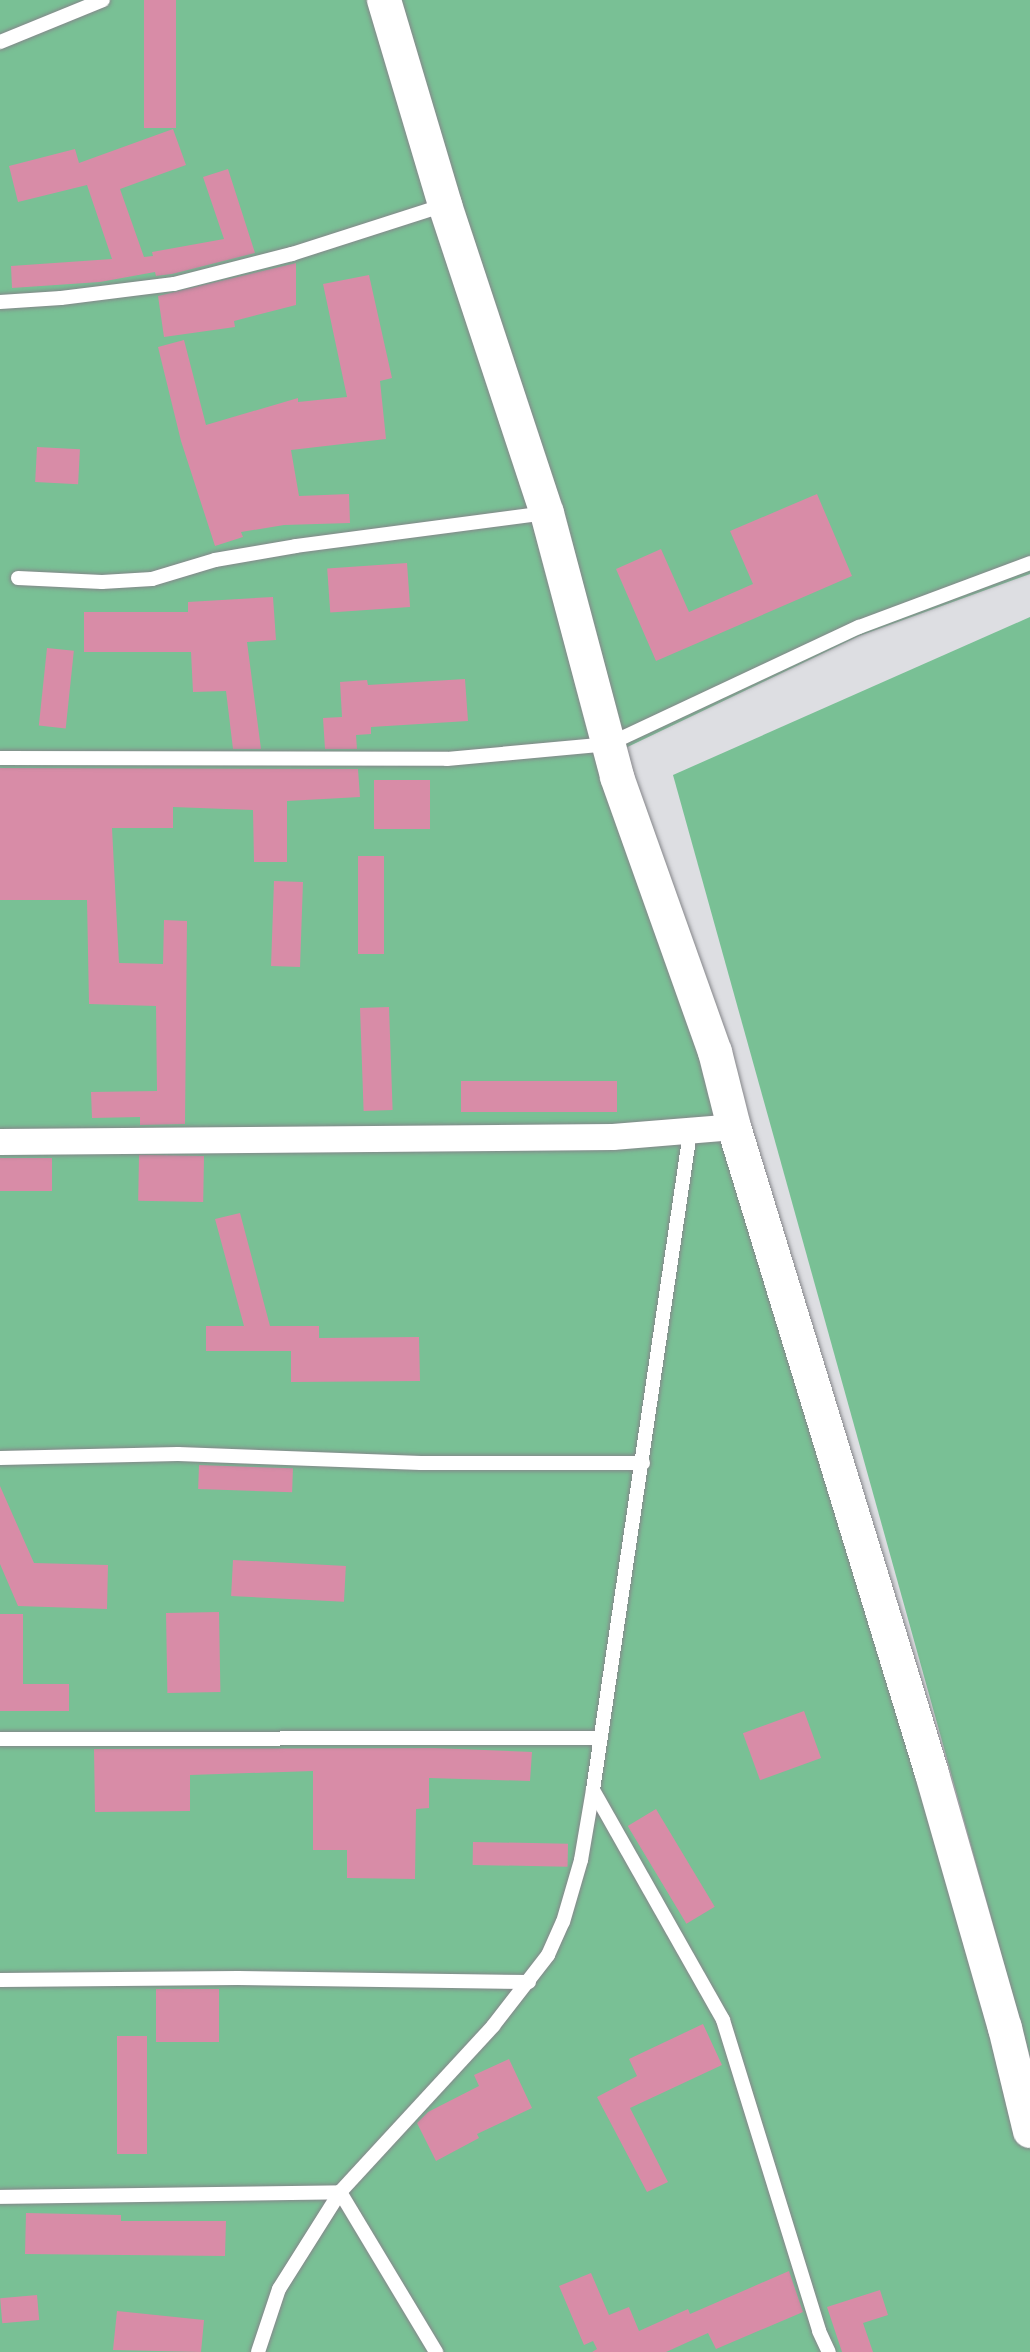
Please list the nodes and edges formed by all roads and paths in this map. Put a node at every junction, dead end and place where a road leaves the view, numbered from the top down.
1 (103, 0) edge
2 (384, 0) edge
3 (0, 42) edge
4 (445, 205) junction
5 (0, 302) edge
6 (547, 513) junction
7 (1030, 563) edge
8 (18, 578) dead end
9 (609, 744) junction
10 (0, 758) edge
11 (734, 1127) junction
12 (690, 1132) junction
13 (0, 1142) edge
14 (0, 1458) edge
15 (643, 1463) junction
16 (598, 1738) junction
17 (0, 1739) edge
18 (593, 1790) junction
19 (0, 1980) edge
20 (529, 1982) junction
21 (1030, 2131) edge
22 (340, 2192) junction
23 (0, 2197) edge
24 (258, 2352) edge
25 (436, 2352) edge
26 (829, 2352) edge

1 - 3 lane
2 - 4 street
4 - 5 lane
4 - 6 street
6 - 8 lane
6 - 9 street
7 - 9 lane
9 - 10 lane
9 - 11 street
11 - 12 street
11 - 21 street
12 - 13 street
12 - 15 lane
14 - 15 lane
15 - 16 lane
16 - 17 lane
16 - 18 lane
18 - 20 lane
18 - 26 lane
19 - 20 lane
20 - 22 lane
22 - 23 lane
22 - 24 lane
22 - 25 lane

